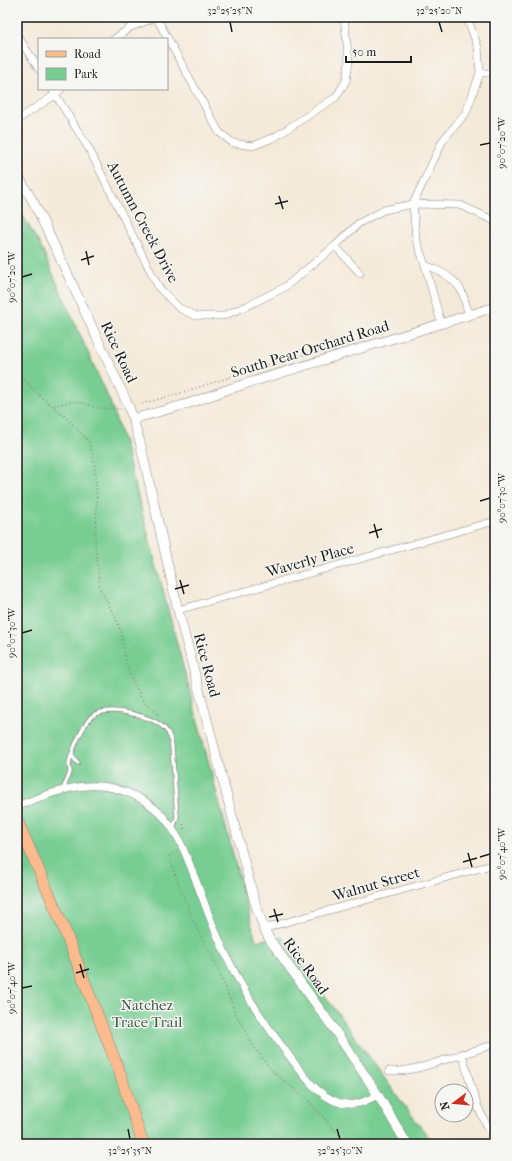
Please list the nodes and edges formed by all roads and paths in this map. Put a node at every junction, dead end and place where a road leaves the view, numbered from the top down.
1 (156, 17) edge
2 (344, 17) edge
3 (466, 17) edge
4 (17, 35) edge
5 (115, 38) edge
6 (168, 38) edge
7 (168, 39) edge
8 (38, 67) edge
9 (480, 73) junction
10 (495, 73) edge
11 (54, 92) edge
12 (17, 120) edge
13 (17, 174) edge
14 (414, 204) junction
15 (495, 221) edge
16 (335, 246) junction
17 (425, 265) junction
18 (360, 273) dead end
19 (495, 307) edge
20 (469, 315) junction
21 (441, 323) junction
22 (358, 339) dead end
23 (17, 372) edge
24 (142, 404) dead end
25 (53, 406) junction
26 (120, 409) dead end
27 (133, 419) junction
28 (495, 521) edge
29 (178, 610) junction
30 (163, 720) dead end
31 (72, 756) junction
32 (78, 763) dead end
33 (63, 789) junction
34 (17, 806) edge
35 (17, 820) edge
36 (183, 820) dead end
37 (173, 829) junction
38 (184, 834) dead end
39 (495, 864) edge
40 (264, 930) junction
41 (495, 1044) edge
42 (462, 1053) junction
43 (389, 1071) dead end
44 (378, 1095) junction
45 (495, 1137) edge
46 (143, 1144) edge
47 (407, 1144) edge

1 - 5 street
1 - 6 street
2 - 7 street
3 - 9 street
4 - 8 street
9 - 10 street
9 - 14 street
11 - 12 street
11 - 16 street, Autumn Creek Drive
13 - 27 street, Rice Road
14 - 15 street, Autumn Creek Drive
14 - 16 street, Autumn Creek Drive
14 - 17 street
16 - 18 street
17 - 20 street
17 - 21 street
19 - 20 street, South Pear Orchard Road
20 - 21 street, South Pear Orchard Road
21 - 27 street, South Pear Orchard Road
22 - 24 path
23 - 25 path
25 - 26 path
25 - 30 path
27 - 29 street, Rice Road
28 - 29 street, Waverly Place
29 - 40 street, Rice Road
31 - 32 lane
31 - 33 lane
31 - 37 lane
33 - 34 street
33 - 37 street
35 - 46 main road
36 - 38 path
37 - 44 street
39 - 40 street, Walnut Street
40 - 44 street, Rice Road
41 - 42 street
42 - 43 street
42 - 45 street
44 - 47 street, Rice Road

